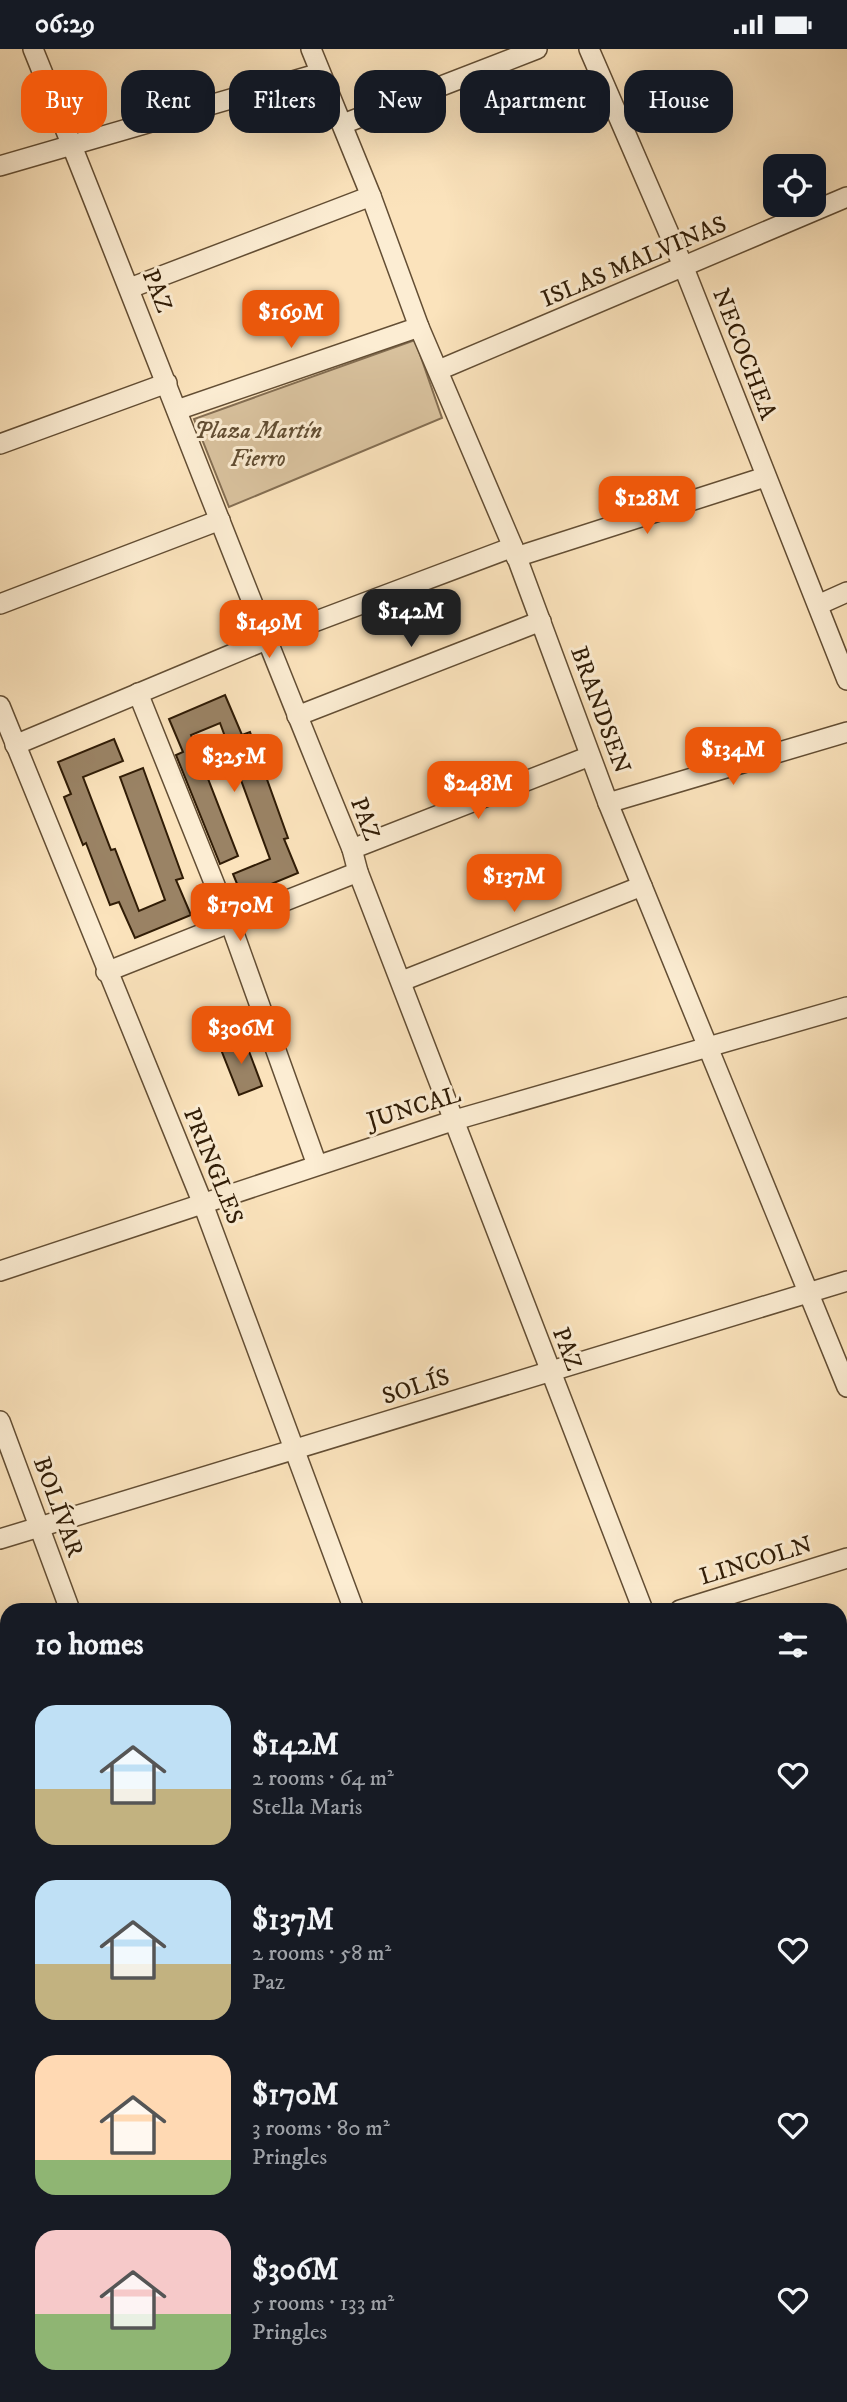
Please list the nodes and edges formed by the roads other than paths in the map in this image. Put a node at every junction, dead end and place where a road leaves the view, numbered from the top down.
1 (33, 49) edge
2 (311, 49) edge
3 (537, 49) edge
4 (589, 49) edge
5 (319, 70) edge
6 (229, 99) edge
7 (340, 117) edge
8 (343, 124) junction
9 (72, 144) junction
10 (0, 166) edge
11 (371, 196) junction
12 (847, 197) edge
13 (684, 268) junction
14 (130, 288) junction
15 (419, 327) junction
16 (439, 370) junction
17 (167, 383) junction
18 (177, 411) junction
19 (0, 444) edge
20 (765, 477) junction
21 (220, 520) junction
22 (514, 552) junction
23 (847, 592) edge
24 (0, 604) edge
25 (818, 605) junction
26 (541, 621) junction
27 (266, 640) junction
28 (847, 680) edge
29 (138, 693) junction
30 (0, 706) edge
31 (297, 716) junction
32 (847, 732) edge
33 (15, 745) junction
34 (590, 756) junction
35 (608, 803) junction
36 (352, 849) junction
37 (358, 873) junction
38 (642, 886) junction
39 (231, 925) junction
40 (106, 972) junction
41 (402, 981) junction
42 (847, 1007) edge
43 (705, 1046) junction
44 (455, 1120) junction
45 (317, 1164) junction
46 (203, 1205) junction
47 (0, 1271) edge
48 (847, 1282) edge
49 (809, 1292) junction
50 (549, 1371) junction
51 (847, 1387) edge
52 (0, 1421) edge
53 (296, 1451) junction
54 (40, 1525) junction
55 (0, 1539) edge
56 (847, 1558) edge
57 (68, 1603) edge
58 (352, 1603) edge
59 (640, 1603) edge
60 (702, 1603) edge

1 - 9 street, PAZ
2 - 5 street, BRANDSEN
3 - 8 street
4 - 13 street, NECOCHEA
6 - 9 street
7 - 8 street, BRANDSEN
8 - 11 street, BRANDSEN
9 - 10 street
9 - 14 street, PAZ
11 - 14 street
11 - 15 street, BRANDSEN
12 - 13 street, ISLAS MALVINAS
13 - 16 street, ISLAS MALVINAS
13 - 20 street, NECOCHEA
14 - 17 street, PAZ
15 - 16 street, BRANDSEN
15 - 18 street
16 - 22 street, BRANDSEN
17 - 18 street, PAZ
17 - 19 street
18 - 21 street, PAZ
20 - 22 street
20 - 25 street, NECOCHEA
21 - 24 street
21 - 27 street, PAZ
22 - 26 street, BRANDSEN
22 - 27 street
23 - 25 street
25 - 28 street, NECOCHEA
26 - 31 street
26 - 34 street, BRANDSEN
27 - 29 street
27 - 31 street, PAZ
29 - 33 street
29 - 39 street
30 - 33 street, PRINGLES
31 - 36 street, PAZ
32 - 35 street
33 - 40 street, PRINGLES
34 - 35 street, BRANDSEN
34 - 36 street
35 - 38 street, BRANDSEN
36 - 37 street, PAZ
37 - 39 street
37 - 41 street, PAZ
38 - 41 street
38 - 43 street, BRANDSEN
39 - 40 street
39 - 45 street
40 - 46 street, PRINGLES
41 - 44 street, PAZ
42 - 43 street, JUNCAL
43 - 44 street, JUNCAL
43 - 49 street, BRANDSEN
44 - 45 street, JUNCAL
44 - 50 street, PAZ
45 - 46 street, JUNCAL
46 - 47 street, JUNCAL
46 - 53 street, PRINGLES
48 - 49 street, SOLÍS
49 - 50 street, SOLÍS
49 - 51 street, BRANDSEN
50 - 53 street, SOLÍS
50 - 59 street, PAZ
52 - 54 street, BOLÍVAR
53 - 54 street, SOLÍS
53 - 58 street, PRINGLES
54 - 55 street, SOLÍS
54 - 57 street, BOLÍVAR
56 - 60 street, LINCOLN

